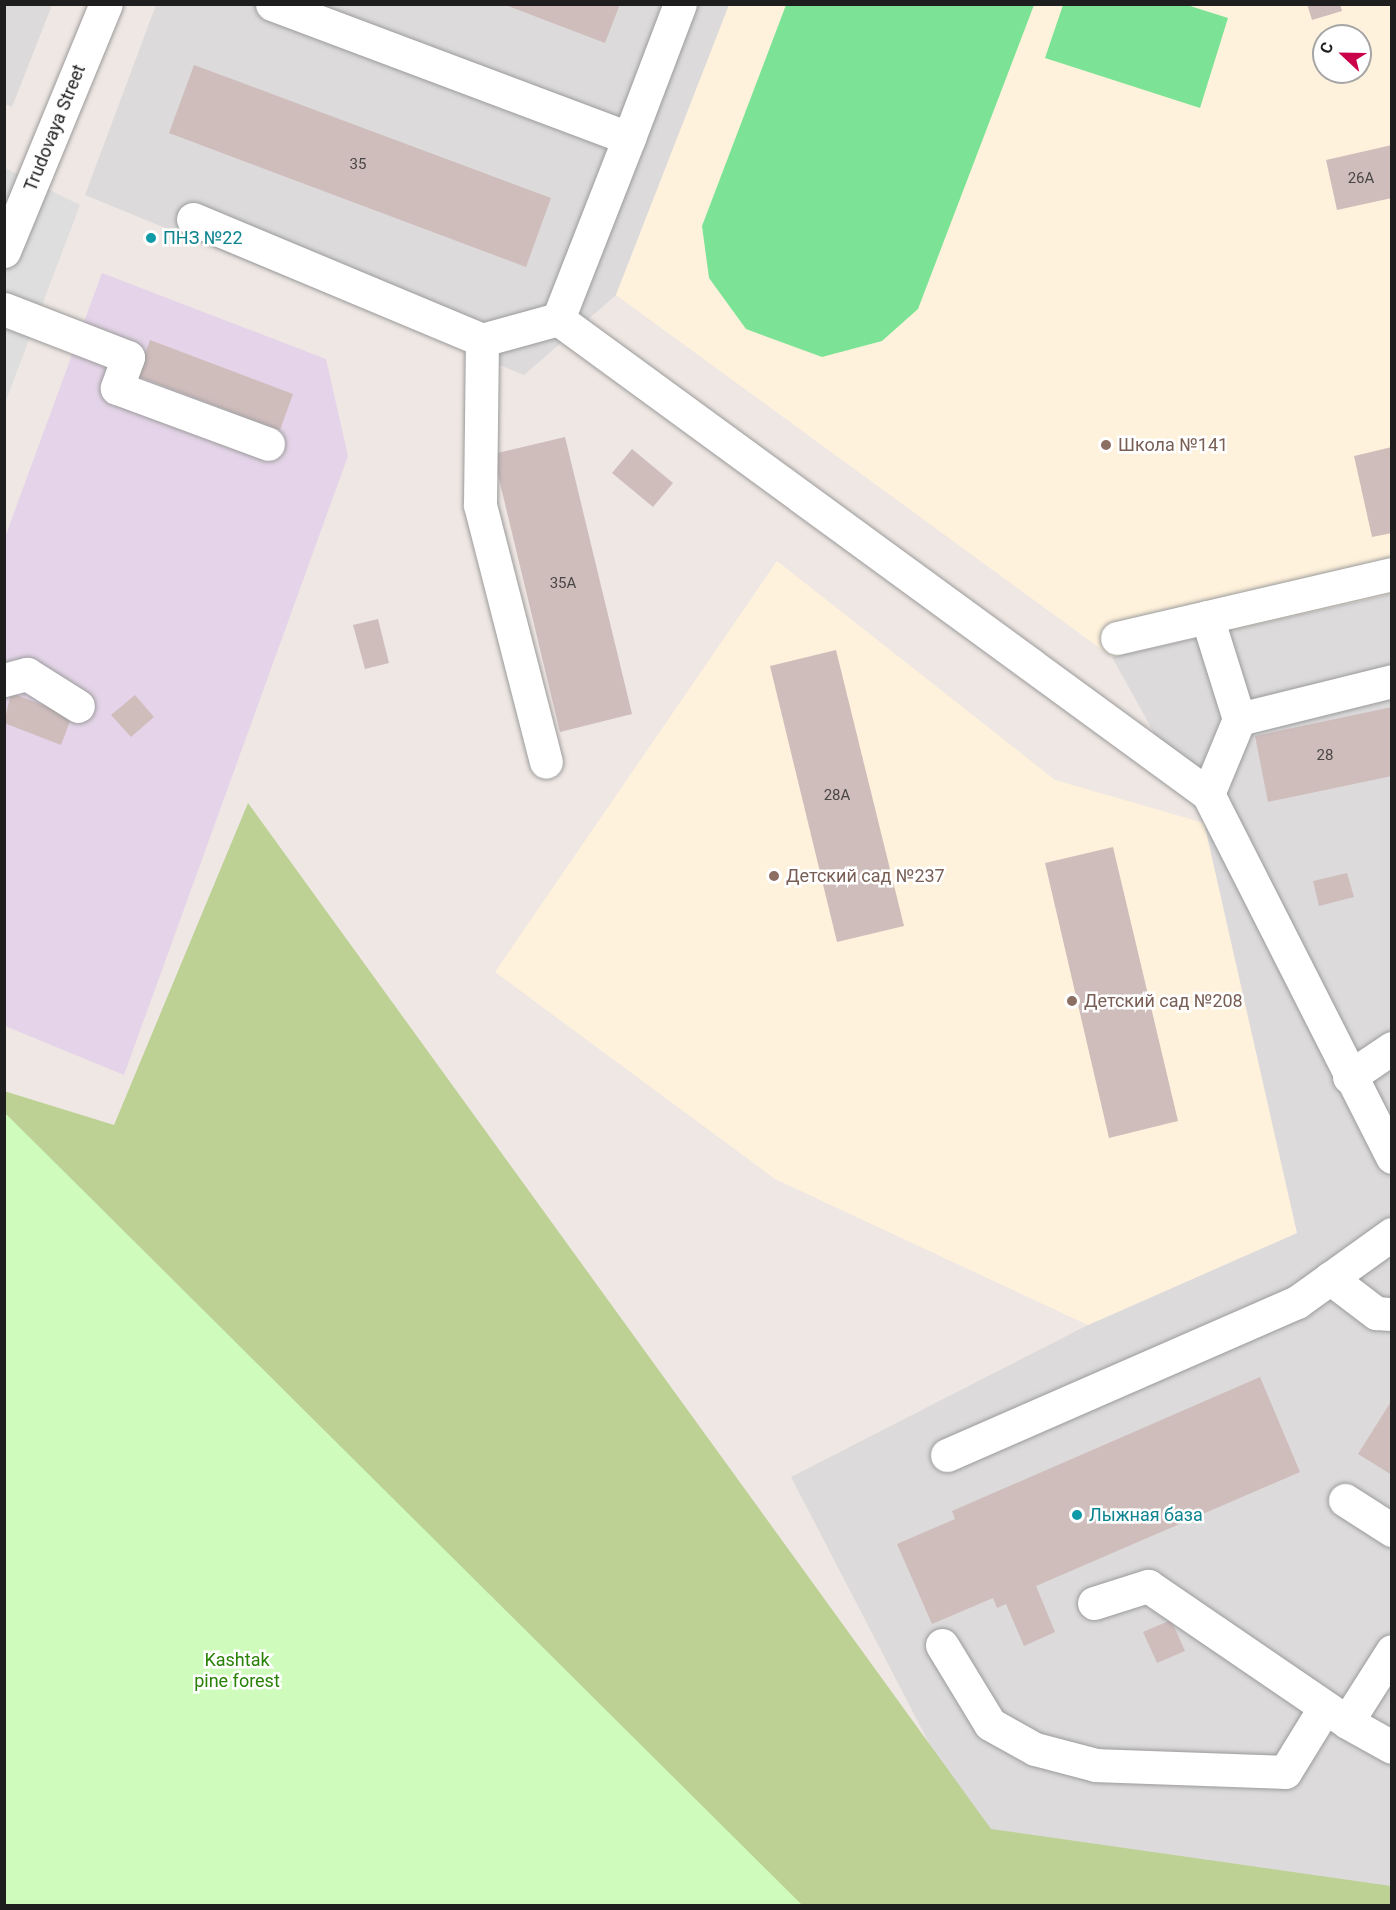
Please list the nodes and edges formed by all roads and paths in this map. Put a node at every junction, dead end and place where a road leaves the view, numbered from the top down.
1 (106, 4) edge
2 (272, 4) edge
3 (680, 4) edge
4 (629, 138) junction
5 (193, 219) dead end
6 (4, 251) edge
7 (4, 309) edge
8 (558, 319) junction
9 (482, 339) junction
10 (268, 444) dead end
11 (1392, 574) edge
12 (1207, 617) junction
13 (1117, 638) dead end
14 (4, 680) edge
15 (1392, 681) edge
16 (78, 706) dead end
17 (1239, 719) junction
18 (546, 762) dead end
19 (1208, 794) junction
20 (1392, 1048) edge
21 (1349, 1077) junction
22 (1392, 1157) edge
23 (1392, 1234) edge
24 (1330, 1278) junction
25 (1392, 1314) edge
26 (948, 1455) dead end
27 (1345, 1500) dead end
28 (1392, 1530) edge
29 (1094, 1603) dead end
30 (942, 1645) dead end
31 (1392, 1651) edge
32 (1336, 1715) junction
33 (1392, 1747) edge

1 - 6 street, Trudovaya Street
2 - 4 street
3 - 4 street
4 - 8 street
5 - 9 street
7 - 10 street
8 - 9 street
8 - 19 street
9 - 18 street
11 - 12 street
12 - 13 street
12 - 17 street
14 - 16 street
15 - 17 street
17 - 19 street
19 - 21 street
20 - 21 street
21 - 22 street
23 - 24 street
24 - 25 street
24 - 26 street
27 - 28 street
29 - 32 street
30 - 32 street
31 - 32 street
32 - 33 street

